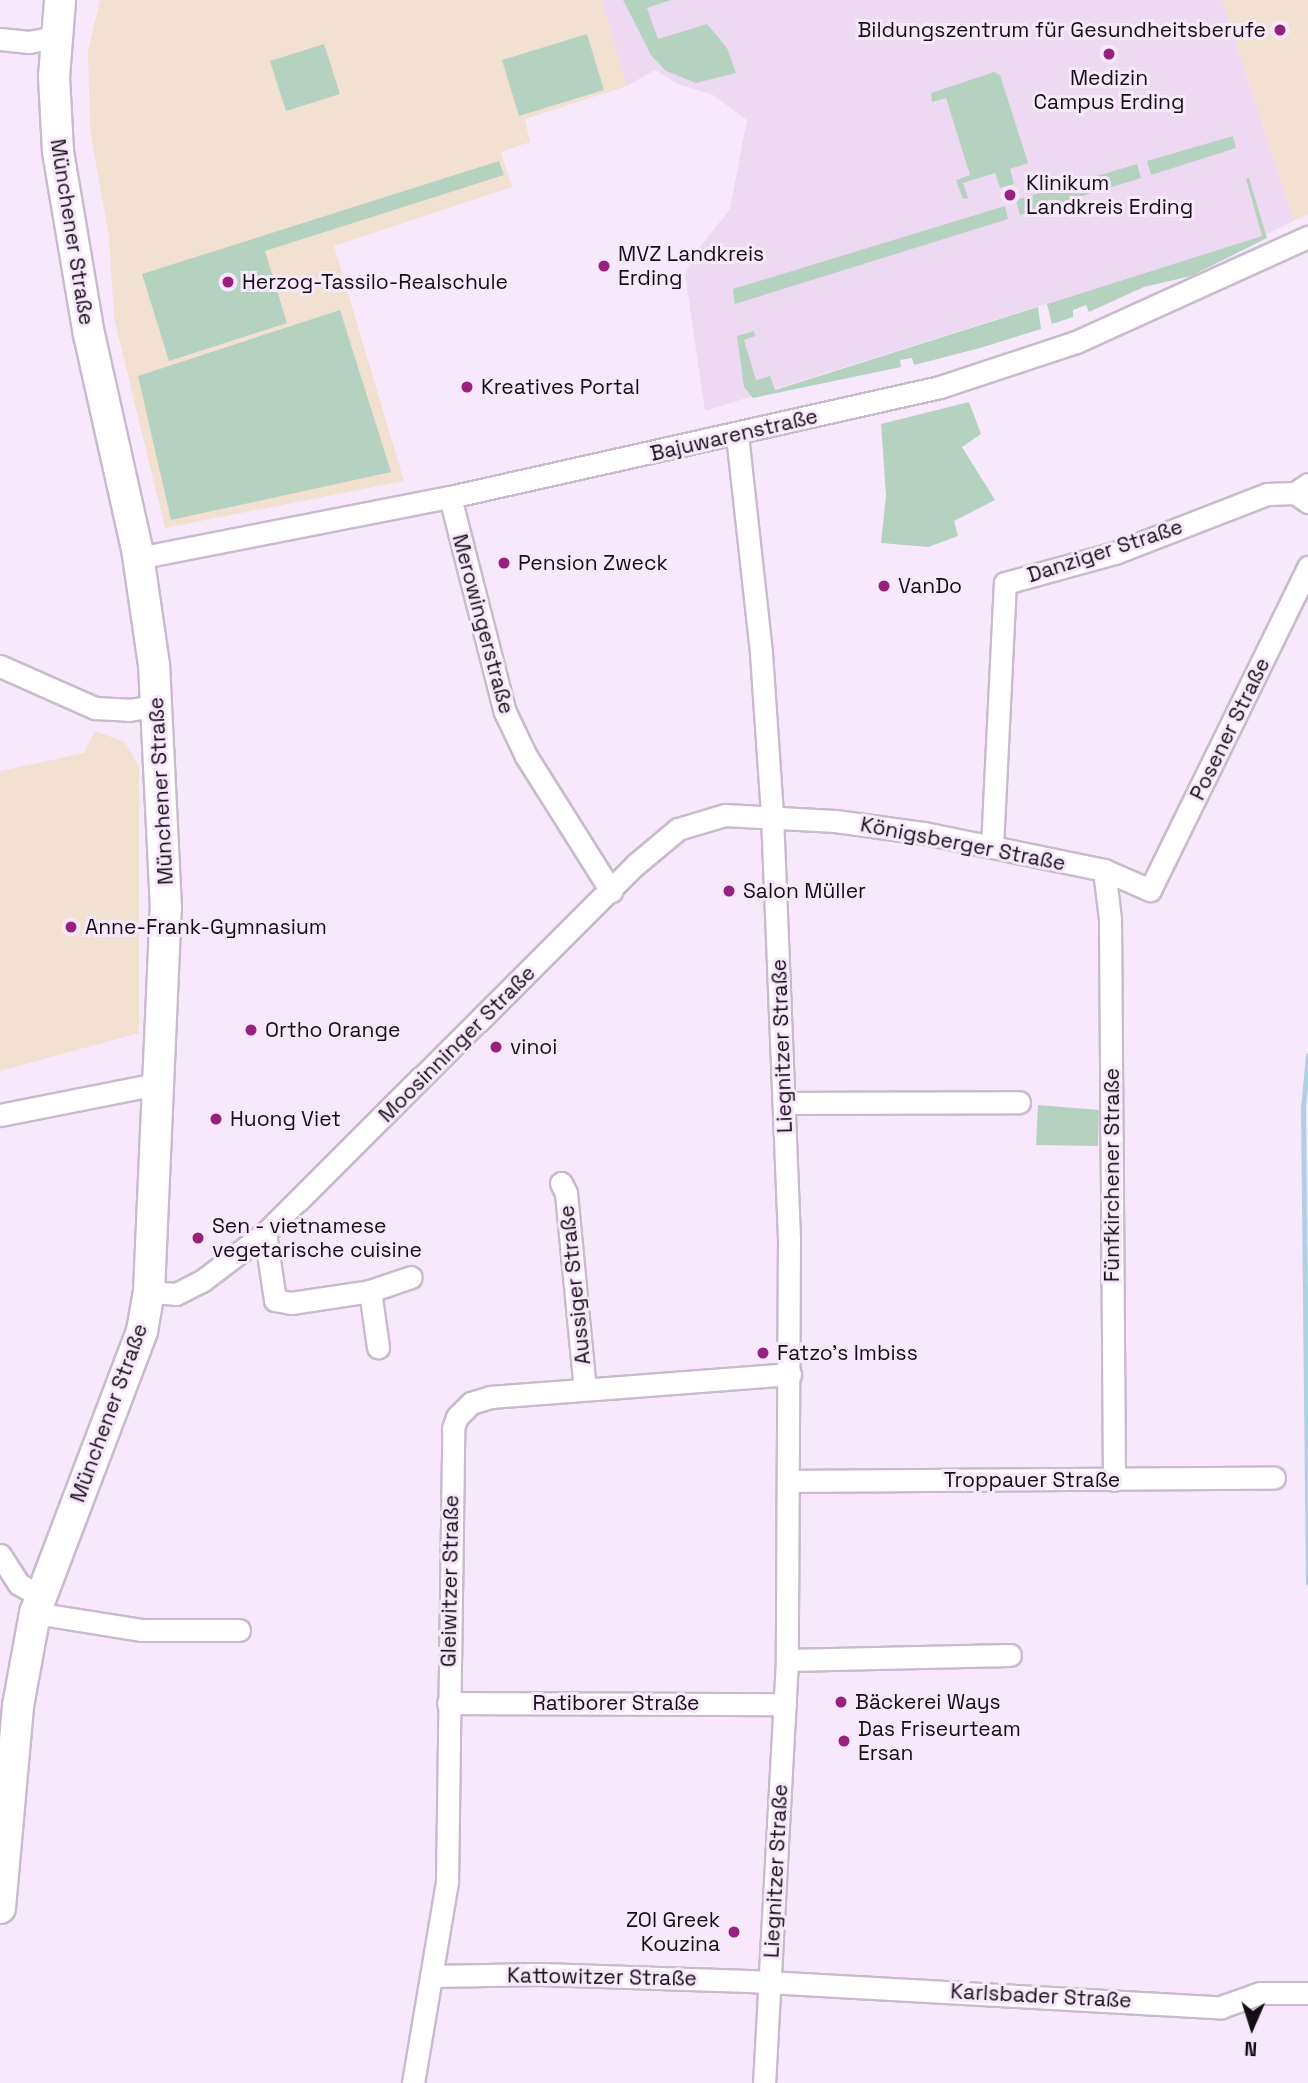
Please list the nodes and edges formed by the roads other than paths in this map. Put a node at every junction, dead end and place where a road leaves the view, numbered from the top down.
1 (60, 0) edge
2 (55, 37) junction
3 (0, 39) edge
4 (1308, 237) edge
5 (737, 435) junction
6 (1304, 493) edge
7 (450, 498) junction
8 (138, 558) junction
9 (1308, 567) edge
10 (0, 666) edge
11 (159, 705) junction
12 (772, 815) junction
13 (992, 847) junction
14 (1104, 870) junction
15 (1150, 890) joint
16 (611, 891) junction
17 (157, 1084) junction
18 (1019, 1102) dead end
19 (785, 1103) junction
20 (0, 1115) edge
21 (561, 1183) dead end
22 (265, 1233) junction
23 (411, 1277) dead end
24 (370, 1291) junction
25 (149, 1292) junction
26 (378, 1348) dead end
27 (790, 1374) junction
28 (585, 1389) junction
29 (1274, 1478) dead end
30 (1114, 1480) junction
31 (790, 1482) junction
32 (3, 1567) edge
33 (37, 1604) junction
34 (239, 1630) dead end
35 (1010, 1655) dead end
36 (787, 1660) junction
37 (448, 1703) junction
38 (785, 1704) junction
39 (0, 1908) edge
40 (433, 1976) junction
41 (771, 1983) junction
42 (1308, 1993) edge
43 (413, 2083) edge
44 (764, 2083) edge

1 - 2 street, Münchener Straße
2 - 3 street
2 - 8 street, Münchener Straße
4 - 5 street, Bajuwarenstraße
5 - 7 street, Bajuwarenstraße
5 - 12 street, Liegnitzer Straße
6 - 13 street, Danziger Straße
7 - 8 street, Bajuwarenstraße
7 - 16 street, Merowingerstraße
8 - 11 street, Münchener Straße
9 - 15 street, Posener Straße
10 - 11 street
11 - 17 street, Münchener Straße
12 - 13 street, Königsberger Straße
12 - 16 street, Moosinninger Straße
12 - 19 street, Liegnitzer Straße
13 - 14 street, Königsberger Straße
14 - 15 street, Königsberger Straße
14 - 30 street, Fünfkirchener Straße
16 - 22 street, Moosinninger Straße
17 - 20 street
17 - 25 street, Münchener Straße
18 - 19 street
19 - 27 street, Liegnitzer Straße
21 - 28 street, Aussiger Straße
22 - 24 street
22 - 25 street, Moosinninger Straße
23 - 24 street
24 - 26 street
25 - 33 street, Münchener Straße
27 - 28 street, Gleiwitzer Straße
27 - 31 street, Liegnitzer Straße
28 - 37 street, Gleiwitzer Straße
29 - 30 street, Troppauer Straße
30 - 31 street, Troppauer Straße
31 - 36 street, Liegnitzer Straße
32 - 33 street
33 - 34 street
33 - 39 street, Münchener Straße
35 - 36 street
36 - 38 street, Liegnitzer Straße
37 - 38 street, Ratiborer Straße
37 - 40 street, Gleiwitzer Straße
38 - 41 street, Liegnitzer Straße
40 - 41 street, Kattowitzer Straße
40 - 43 street, Gleiwitzer Straße
41 - 42 street, Karlsbader Straße
41 - 44 street, Liegnitzer Straße

